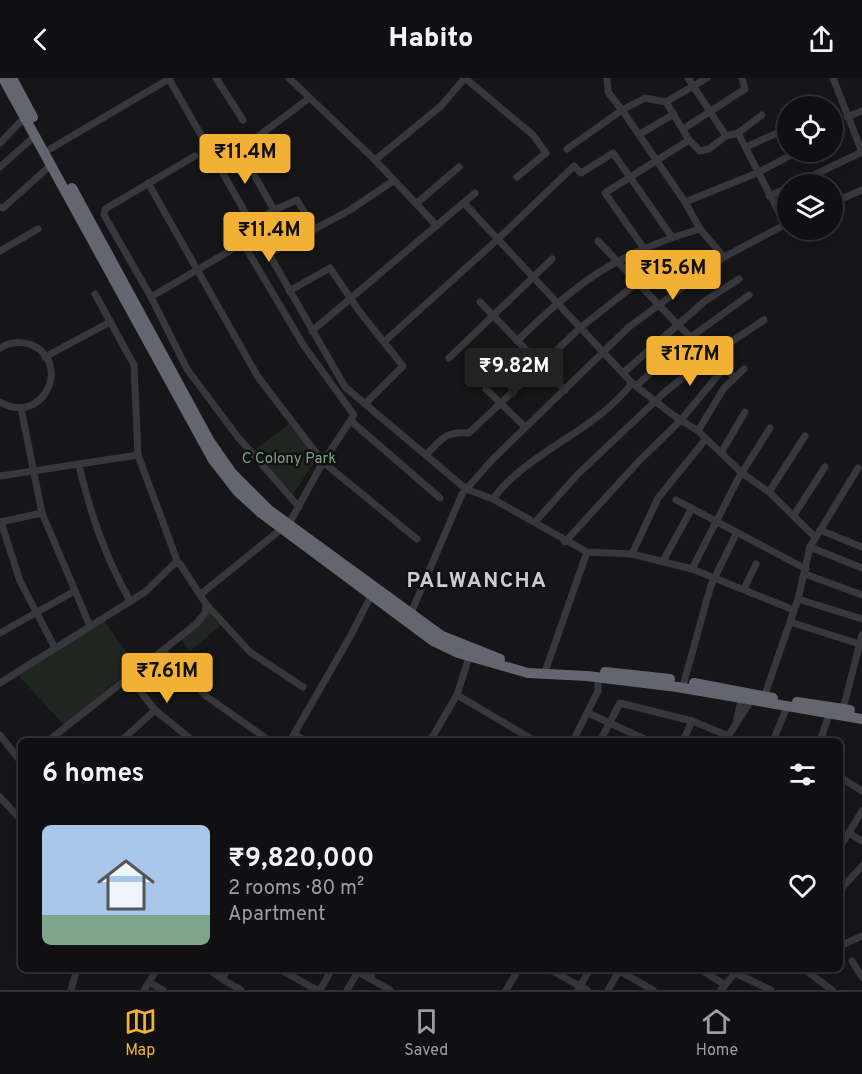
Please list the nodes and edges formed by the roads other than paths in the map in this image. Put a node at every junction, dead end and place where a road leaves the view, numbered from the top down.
1 (3, 78) edge
2 (12, 78) edge
3 (216, 78) edge
4 (289, 78) edge
5 (465, 78) edge
6 (607, 78) edge
7 (688, 78) edge
8 (707, 78) edge
9 (742, 78) edge
10 (833, 78) edge
11 (170, 79) edge
12 (693, 86) junction
13 (308, 99) junction
14 (666, 102) junction
15 (622, 110) junction
16 (862, 111) edge
17 (710, 112) junction
18 (674, 114) junction
19 (762, 115) dead end
20 (25, 117) junction
21 (847, 117) junction
22 (243, 120) dead end
23 (683, 129) junction
24 (738, 133) junction
25 (777, 133) edge
26 (640, 134) junction
27 (35, 136) junction
28 (726, 136) junction
29 (690, 140) junction
30 (0, 142) edge
31 (746, 147) junction
32 (239, 148) junction
33 (50, 149) junction
34 (567, 149) dead end
35 (862, 152) edge
36 (195, 156) dead end
37 (214, 160) junction
38 (375, 160) junction
39 (657, 160) junction
40 (778, 162) edge
41 (51, 165) junction
42 (0, 167) edge
43 (459, 167) dead end
44 (757, 173) junction
45 (819, 173) edge
46 (632, 176) junction
47 (517, 177) dead end
48 (393, 181) junction
49 (148, 183) junction
50 (862, 190) edge
51 (475, 193) dead end
52 (777, 193) edge
53 (769, 196) junction
54 (843, 198) edge
55 (686, 202) junction
56 (417, 203) junction
57 (464, 203) junction
58 (0, 207) edge
59 (777, 209) edge
60 (274, 210) junction
61 (251, 225) junction
62 (437, 226) junction
63 (38, 229) dead end
64 (315, 229) junction
65 (700, 229) junction
66 (777, 229) edge
67 (672, 237) junction
68 (497, 240) junction
69 (598, 241) dead end
70 (643, 247) junction
71 (0, 251) edge
72 (268, 254) junction
73 (724, 257) junction
74 (552, 259) dead end
75 (618, 260) junction
76 (657, 267) dead end
77 (197, 270) junction
78 (533, 277) junction
79 (740, 279) dead end
80 (638, 282) junction
81 (289, 291) junction
82 (95, 294) dead end
83 (749, 295) dead end
84 (150, 297) junction
85 (352, 298) junction
86 (480, 302) dead end
87 (556, 302) junction
88 (659, 304) junction
89 (494, 317) junction
90 (764, 320) dead end
91 (110, 322) junction
92 (677, 324) junction
93 (580, 328) junction
94 (312, 331) junction
95 (691, 338) junction
96 (385, 341) junction
97 (517, 341) junction
98 (0, 348) edge
99 (602, 351) junction
100 (45, 357) junction
101 (710, 357) junction
102 (448, 358) dead end
103 (540, 364) junction
104 (724, 368) junction
105 (744, 369) dead end
106 (623, 373) junction
107 (734, 377) junction
108 (634, 384) junction
109 (486, 389) dead end
110 (565, 390) junction
111 (0, 402) edge
112 (500, 402) junction
113 (655, 402) junction
114 (365, 404) junction
115 (21, 408) junction
116 (744, 412) dead end
117 (681, 420) junction
118 (351, 421) junction
119 (525, 427) junction
120 (770, 428) dead end
121 (698, 431) junction
122 (805, 436) dead end
123 (705, 440) junction
124 (721, 453) junction
125 (138, 455) junction
126 (426, 455) junction
127 (323, 462) junction
128 (79, 465) junction
129 (825, 467) dead end
130 (858, 468) dead end
131 (33, 470) junction
132 (742, 473) junction
133 (0, 476) edge
134 (466, 489) junction
135 (770, 492) junction
136 (440, 498) dead end
137 (494, 500) junction
138 (676, 500) dead end
139 (299, 507) junction
140 (692, 508) junction
141 (42, 513) junction
142 (794, 515) junction
143 (1, 522) edge
144 (535, 522) junction
145 (716, 522) junction
146 (286, 525) junction
147 (820, 530) junction
148 (736, 534) junction
149 (815, 537) junction
150 (417, 539) dead end
151 (565, 542) junction
152 (862, 547) edge
153 (810, 548) junction
154 (587, 552) junction
155 (632, 554) junction
156 (663, 561) junction
157 (178, 563) junction
158 (756, 564) dead end
159 (862, 568) edge
160 (692, 569) junction
161 (805, 571) junction
162 (715, 576) junction
163 (744, 589) junction
164 (74, 592) junction
165 (201, 594) junction
166 (384, 594) junction
167 (862, 595) edge
168 (371, 596) junction
169 (798, 599) junction
170 (130, 601) junction
171 (206, 604) junction
172 (794, 610) junction
173 (35, 612) junction
174 (411, 613) junction
175 (862, 619) edge
176 (790, 622) junction
177 (90, 626) junction
178 (0, 633) edge
179 (862, 635) edge
180 (861, 644) edge
181 (56, 648) junction
182 (163, 651) junction
183 (483, 654) junction
184 (469, 657) junction
185 (546, 669) junction
186 (130, 678) junction
187 (598, 678) junction
188 (684, 682) junction
189 (0, 683) edge
190 (303, 687) dead end
191 (457, 694) junction
192 (753, 698) junction
193 (787, 707) junction
194 (843, 709) junction
195 (155, 710) junction
196 (862, 712) edge
197 (588, 713) junction
198 (829, 715) junction
199 (862, 719) edge
200 (609, 721) junction
201 (692, 721) junction
202 (294, 734) junction
203 (0, 735) edge
204 (52, 738) edge
205 (124, 738) edge
206 (189, 738) edge
207 (266, 738) edge
208 (292, 738) edge
209 (301, 738) edge
210 (432, 738) edge
211 (530, 738) edge
212 (575, 738) edge
213 (601, 738) edge
214 (643, 738) edge
215 (684, 738) edge
216 (727, 738) edge
217 (775, 738) edge
218 (821, 738) edge
219 (18, 758) edge
220 (843, 779) edge
221 (862, 791) edge
222 (0, 797) edge
223 (862, 811) edge
224 (18, 817) edge
225 (849, 833) junction
226 (843, 840) edge
227 (862, 841) edge
228 (862, 866) edge
229 (843, 887) edge
230 (862, 936) edge
231 (843, 945) edge
232 (857, 964) edge
233 (76, 972) edge
234 (155, 972) edge
235 (212, 972) edge
236 (226, 972) edge
237 (285, 972) edge
238 (330, 972) edge
239 (354, 972) edge
240 (358, 972) edge
241 (373, 972) edge
242 (517, 972) edge
243 (554, 972) edge
244 (589, 972) edge
245 (616, 972) edge
246 (621, 972) edge
247 (704, 972) edge
248 (808, 972) edge
249 (862, 977) edge
250 (369, 978) junction
251 (222, 979) junction
252 (149, 982) junction
253 (723, 987) edge
254 (582, 989) edge
255 (71, 990) edge
256 (144, 990) edge
257 (163, 990) edge
258 (241, 990) edge
259 (319, 990) edge
260 (347, 990) edge
261 (390, 990) edge
262 (506, 990) edge
263 (608, 990) edge
264 (653, 990) edge
265 (771, 990) edge
266 (832, 990) edge

1 - 20 highway
2 - 33 highway
3 - 22 street
4 - 13 street
5 - 38 street
5 - 47 street
6 - 15 street
7 - 12 street
8 - 12 street
9 - 17 street
10 - 21 street
11 - 33 street
11 - 37 street
12 - 14 street
12 - 17 street
13 - 32 street
13 - 38 street
14 - 15 street
14 - 18 street
15 - 26 street
15 - 34 street
16 - 21 street
17 - 23 street
17 - 28 street
18 - 23 street
18 - 26 street
19 - 24 street
20 - 27 highway
20 - 30 street
21 - 35 street
23 - 29 street
24 - 28 street
24 - 31 street
25 - 31 street
26 - 39 street
27 - 41 highway
27 - 42 street
28 - 29 street
29 - 39 street
31 - 44 street
32 - 37 street
32 - 60 street
33 - 146 highway
35 - 45 street
36 - 49 street
37 - 61 street
38 - 48 street
39 - 46 street
39 - 55 street
40 - 44 street
41 - 58 street
41 - 146 highway
43 - 56 street
44 - 53 street
44 - 55 street
46 - 67 street
46 - 68 street
46 - 70 street
48 - 56 street
48 - 64 street
49 - 77 street
49 - 84 street
50 - 54 street
51 - 57 street
52 - 53 street
53 - 59 street
55 - 65 street
56 - 62 street
57 - 62 street
57 - 68 street
60 - 61 street
60 - 64 street
61 - 72 street
62 - 85 street
63 - 71 street
64 - 72 street
65 - 67 street
65 - 73 street
66 - 73 street
67 - 70 street
68 - 78 street
68 - 96 street
69 - 75 street
70 - 75 street
72 - 81 street
73 - 88 street
74 - 78 street
75 - 80 street
75 - 87 street
76 - 80 street
77 - 84 street
77 - 118 street
77 - 127 street
78 - 87 street
78 - 89 street
79 - 92 street
80 - 88 street
80 - 93 street
81 - 85 street
81 - 94 street
82 - 91 street
83 - 95 street
84 - 139 street
85 - 94 street
85 - 96 street
86 - 89 street
87 - 93 street
87 - 97 street
88 - 92 street
88 - 99 street
89 - 97 street
89 - 102 street
90 - 101 street
91 - 100 street
91 - 125 street
92 - 95 street
92 - 106 street
93 - 99 street
93 - 103 street
94 - 114 street
95 - 101 street
95 - 108 street
96 - 114 street
97 - 103 street
98 - 100 street
99 - 106 street
99 - 110 street
100 - 115 street
101 - 104 street
101 - 113 street
103 - 110 street
103 - 112 street
104 - 107 street
104 - 117 street
105 - 107 street
106 - 108 street
107 - 121 street
108 - 113 street
108 - 137 street
109 - 112 street
110 - 119 street
111 - 115 street
112 - 119 street
112 - 126 street
113 - 117 street
113 - 144 street
114 - 126 street
115 - 131 street
116 - 124 street
117 - 121 street
117 - 151 street
118 - 127 street
118 - 136 street
119 - 134 street
120 - 132 street
121 - 123 street
122 - 135 street
123 - 124 street
123 - 155 street
124 - 132 street
125 - 128 street
125 - 157 street
126 - 134 street
127 - 139 street
127 - 150 street
128 - 131 street
128 - 170 street
129 - 142 street
130 - 147 street
131 - 133 street
131 - 141 street
132 - 135 street
132 - 145 street
134 - 137 street
134 - 174 street
135 - 142 street
137 - 144 street
138 - 140 street
139 - 146 street
140 - 145 street
140 - 156 street
141 - 143 street
141 - 164 street
142 - 149 street
143 - 173 street
144 - 151 street
145 - 148 street
145 - 160 street
146 - 165 street
146 - 166 highway
146 - 168 highway
147 - 149 street
147 - 152 street
148 - 161 street
148 - 162 street
149 - 153 street
151 - 154 street
153 - 159 street
153 - 161 street
154 - 155 street
154 - 185 street
155 - 156 street
156 - 160 street
157 - 165 street
157 - 170 street
158 - 163 street
160 - 162 street
161 - 167 street
161 - 169 street
162 - 163 street
162 - 188 street
163 - 172 street
164 - 173 street
164 - 177 street
165 - 171 street
166 - 168 street
166 - 174 highway
168 - 184 highway
168 - 202 street
169 - 172 street
169 - 175 street
170 - 177 street
171 - 182 street
171 - 190 street
172 - 176 street
173 - 178 street
173 - 181 street
174 - 183 highway
176 - 180 street
176 - 192 street
177 - 181 street
179 - 180 street
180 - 194 street
181 - 189 street
182 - 186 street
182 - 207 street
183 - 184 street
183 - 185 highway
184 - 187 highway
184 - 191 street
185 - 188 highway
186 - 195 street
186 - 204 street
187 - 192 highway
187 - 197 street
188 - 192 highway
191 - 210 street
191 - 211 street
192 - 193 highway
192 - 194 highway
192 - 216 street
193 - 198 highway
193 - 217 street
194 - 196 highway
195 - 205 street
195 - 206 street
197 - 200 street
197 - 212 street
198 - 199 highway
198 - 218 street
200 - 201 street
200 - 213 street
200 - 214 street
201 - 215 street
201 - 216 street
202 - 208 street
202 - 209 street
203 - 219 street
220 - 221 street
222 - 224 street
223 - 225 street
225 - 226 street
225 - 227 street
228 - 229 street
230 - 231 street
232 - 249 street
233 - 255 street
234 - 252 street
235 - 251 street
236 - 251 street
237 - 259 street
238 - 259 street
239 - 260 street
240 - 250 street
241 - 250 street
242 - 262 street
243 - 254 street
244 - 254 street
245 - 263 street
246 - 264 street
247 - 253 street
248 - 266 street
250 - 261 street
251 - 258 street
252 - 256 street
252 - 257 street
253 - 265 street

